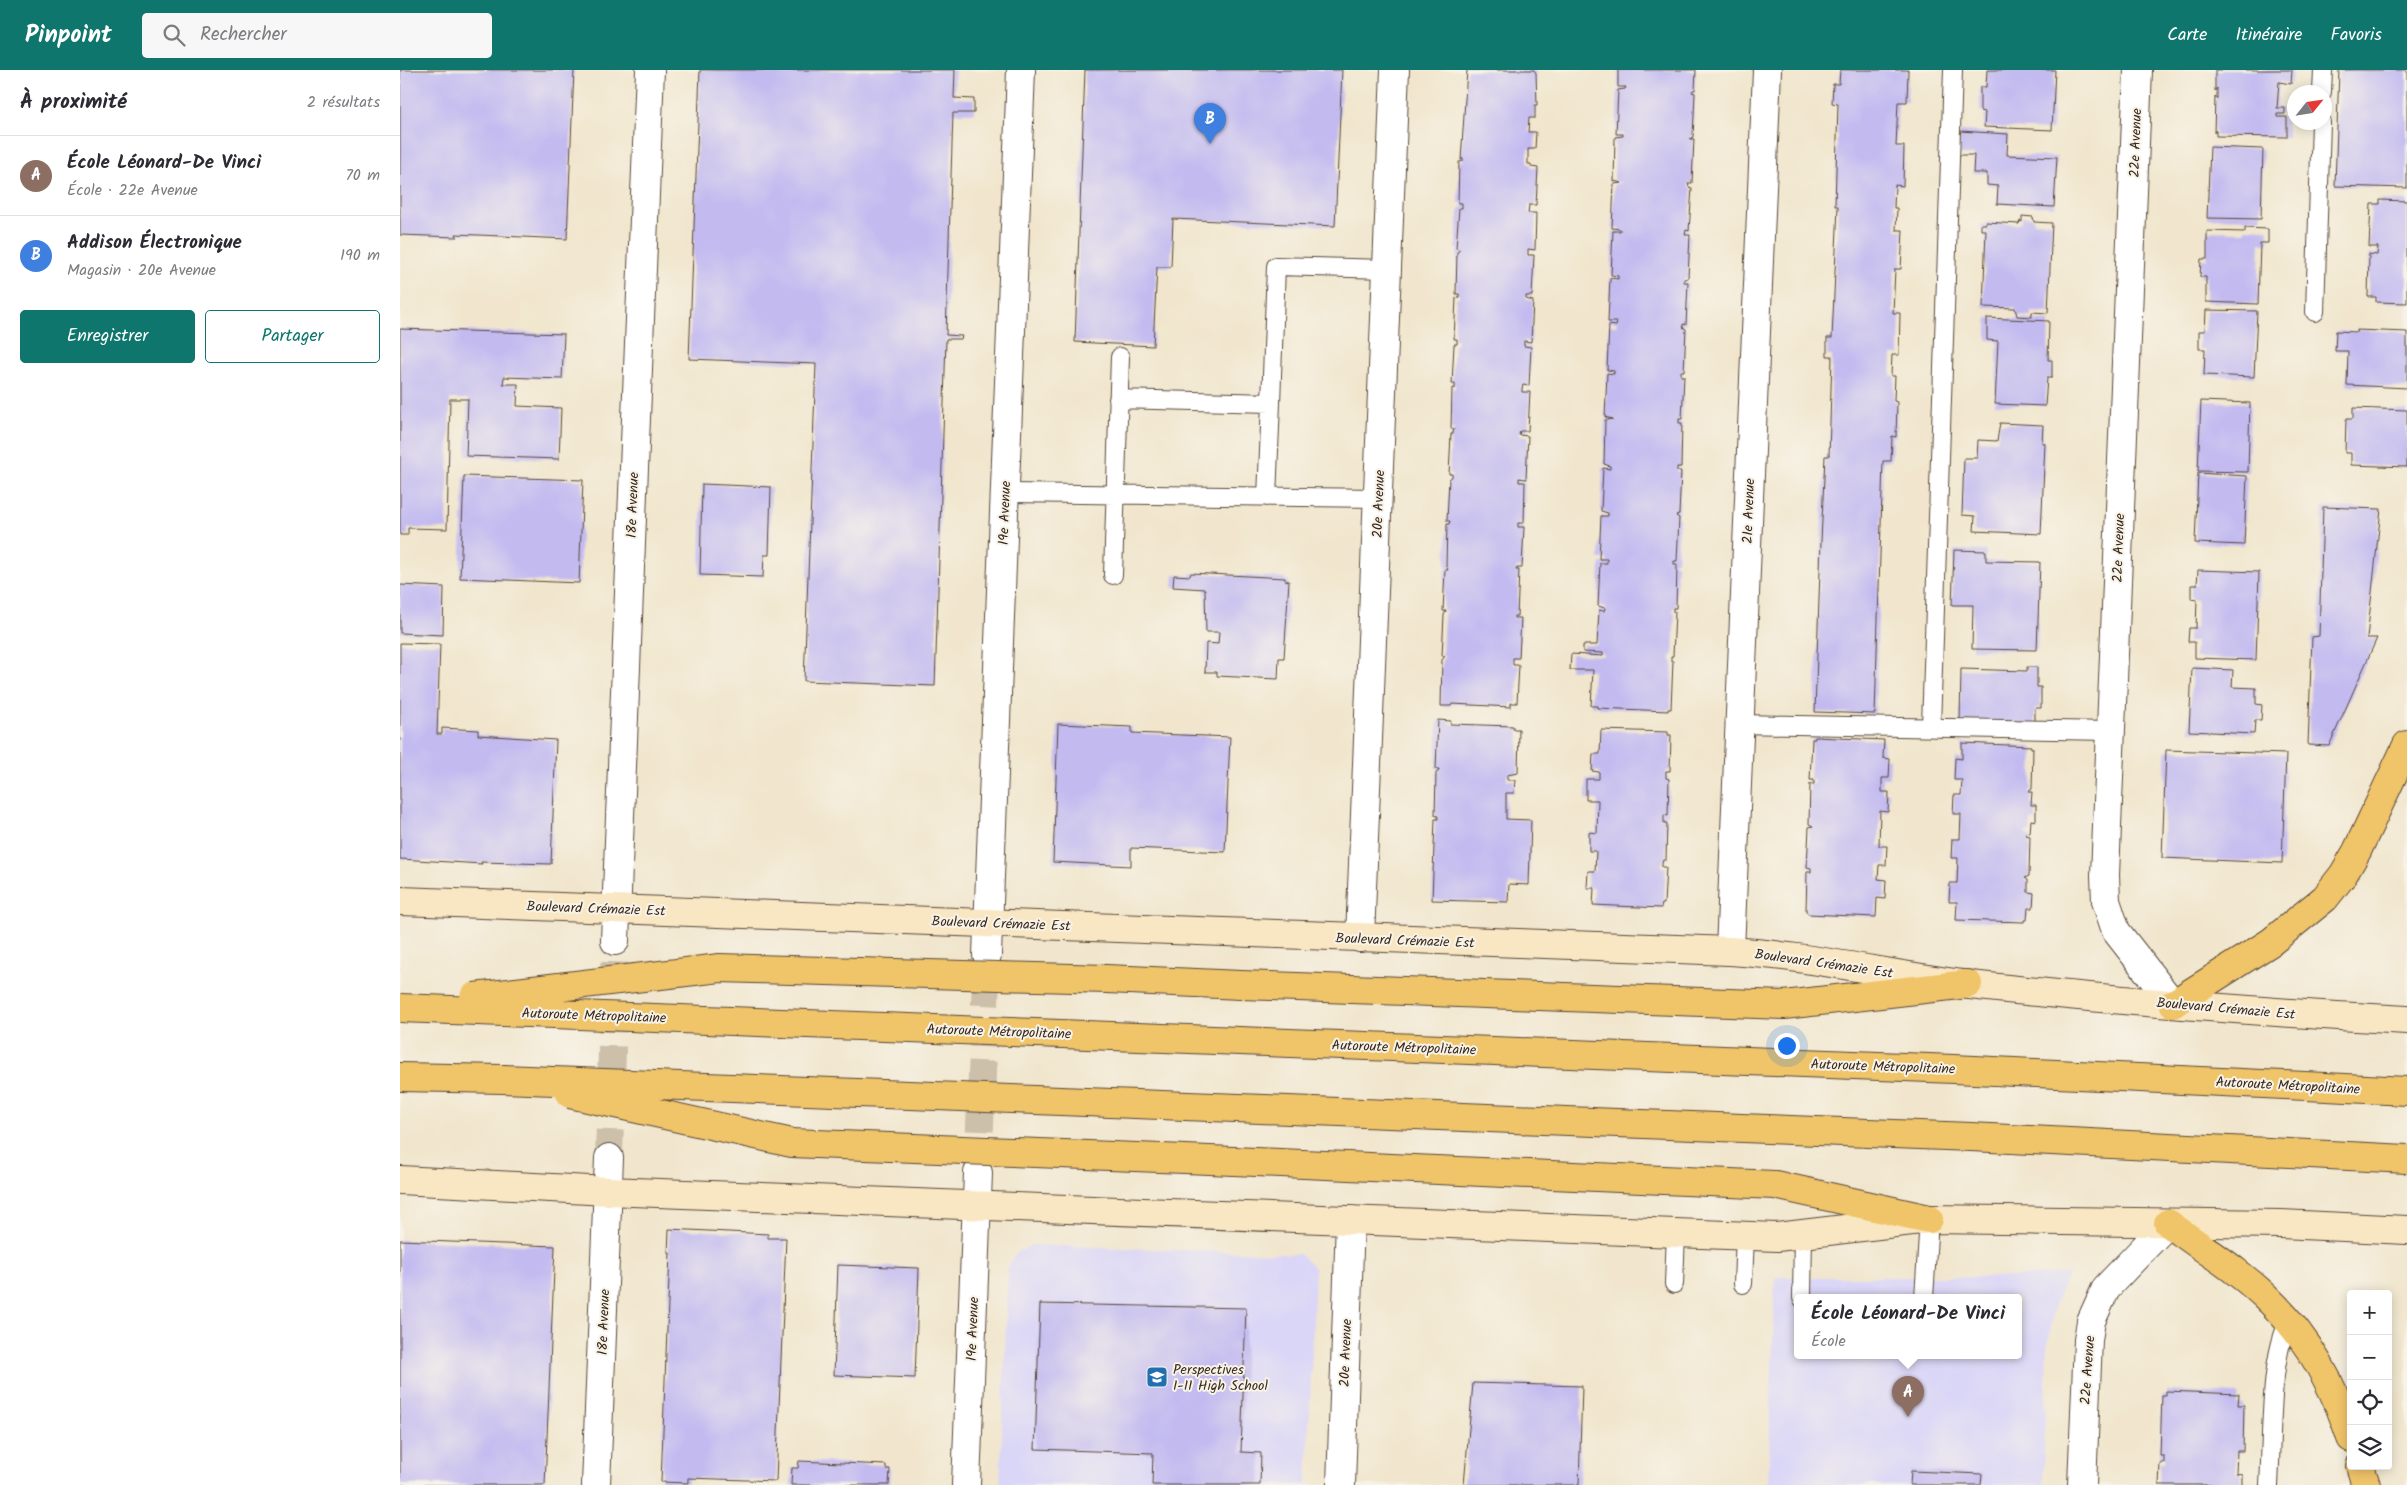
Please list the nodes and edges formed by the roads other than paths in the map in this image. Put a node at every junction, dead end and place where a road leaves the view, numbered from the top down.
1 (650, 70) edge
2 (1021, 70) edge
3 (1395, 70) edge
4 (1767, 70) edge
5 (1953, 70) edge
6 (2138, 70) edge
7 (2323, 70) edge
8 (2322, 85) edge
9 (2321, 130) edge
10 (1387, 269) junction
11 (2315, 312) dead end
12 (1120, 357) dead end
13 (1118, 399) junction
14 (1271, 403) junction
15 (1004, 492) junction
16 (1116, 495) junction
17 (1267, 497) junction
18 (1378, 498) junction
19 (1112, 575) dead end
20 (1739, 724) junction
21 (1931, 727) junction
22 (2111, 731) junction
23 (2407, 745) edge
24 (400, 901) edge
25 (616, 909) junction
26 (988, 922) junction
27 (1360, 938) junction
28 (615, 941) tunnel mouth
29 (1730, 951) junction
30 (987, 955) tunnel mouth
31 (1968, 984) junction
32 (2173, 1004) junction
33 (400, 1006) edge
34 (2407, 1020) edge
35 (400, 1077) edge
36 (503, 1079) junction
37 (2407, 1091) edge
38 (609, 1158) tunnel mouth
39 (2407, 1159) edge
40 (978, 1173) tunnel mouth
41 (400, 1180) edge
42 (608, 1191) junction
43 (977, 1206) junction
44 (1929, 1219) junction
45 (1350, 1220) junction
46 (2168, 1223) junction
47 (2407, 1230) edge
48 (1676, 1233) junction
49 (1803, 1234) junction
50 (1745, 1235) junction
51 (1674, 1284) dead end
52 (1743, 1284) dead end
53 (1802, 1294) edge
54 (1924, 1294) edge
55 (2289, 1321) junction
56 (2347, 1427) edge
57 (2361, 1470) edge
58 (596, 1485) edge
59 (966, 1485) edge
60 (1341, 1485) edge
61 (2082, 1485) edge
62 (2269, 1485) edge
63 (2366, 1485) edge

1 - 25 street, 18e Avenue
2 - 15 street, 19e Avenue
3 - 10 street, 20e Avenue
4 - 20 street, 21e Avenue
5 - 21 lane
6 - 22 street, 22e Avenue
7 - 8 lane
9 - 11 lane
10 - 14 lane
10 - 18 street, 20e Avenue
12 - 13 lane
13 - 14 lane
13 - 16 lane
14 - 17 lane
15 - 16 lane
15 - 26 street, 19e Avenue
16 - 17 lane
16 - 19 lane
17 - 18 lane
18 - 27 street, 20e Avenue
20 - 21 lane
20 - 29 street, 21e Avenue
21 - 22 lane
22 - 32 street, 22e Avenue
23 - 32 main road
24 - 25 main road, Boulevard Crémazie Est
25 - 26 main road, Boulevard Crémazie Est
25 - 28 street, 18e Avenue
26 - 27 main road, Boulevard Crémazie Est
26 - 30 street, 19e Avenue
27 - 29 main road, Boulevard Crémazie Est
29 - 31 main road, Boulevard Crémazie Est
31 - 32 main road, Boulevard Crémazie Est
31 - 33 main road, bridge
32 - 34 main road, Boulevard Crémazie Est
33 - 37 main road, Autoroute Métropolitaine, bridge
35 - 36 main road
36 - 39 main road, bridge
36 - 44 main road, bridge
38 - 42 street, 18e Avenue
40 - 43 street, 19e Avenue
41 - 42 main road
42 - 43 main road
42 - 58 street, 18e Avenue
43 - 45 main road
43 - 59 street, 19e Avenue
44 - 46 main road
44 - 49 main road
44 - 54 lane
45 - 48 main road
45 - 60 street, 20e Avenue
46 - 47 main road
46 - 55 main road
46 - 61 street, 22e Avenue
48 - 50 main road
48 - 51 lane
49 - 50 main road
49 - 53 lane
50 - 52 lane
55 - 56 main road
55 - 62 lane
57 - 63 main road

